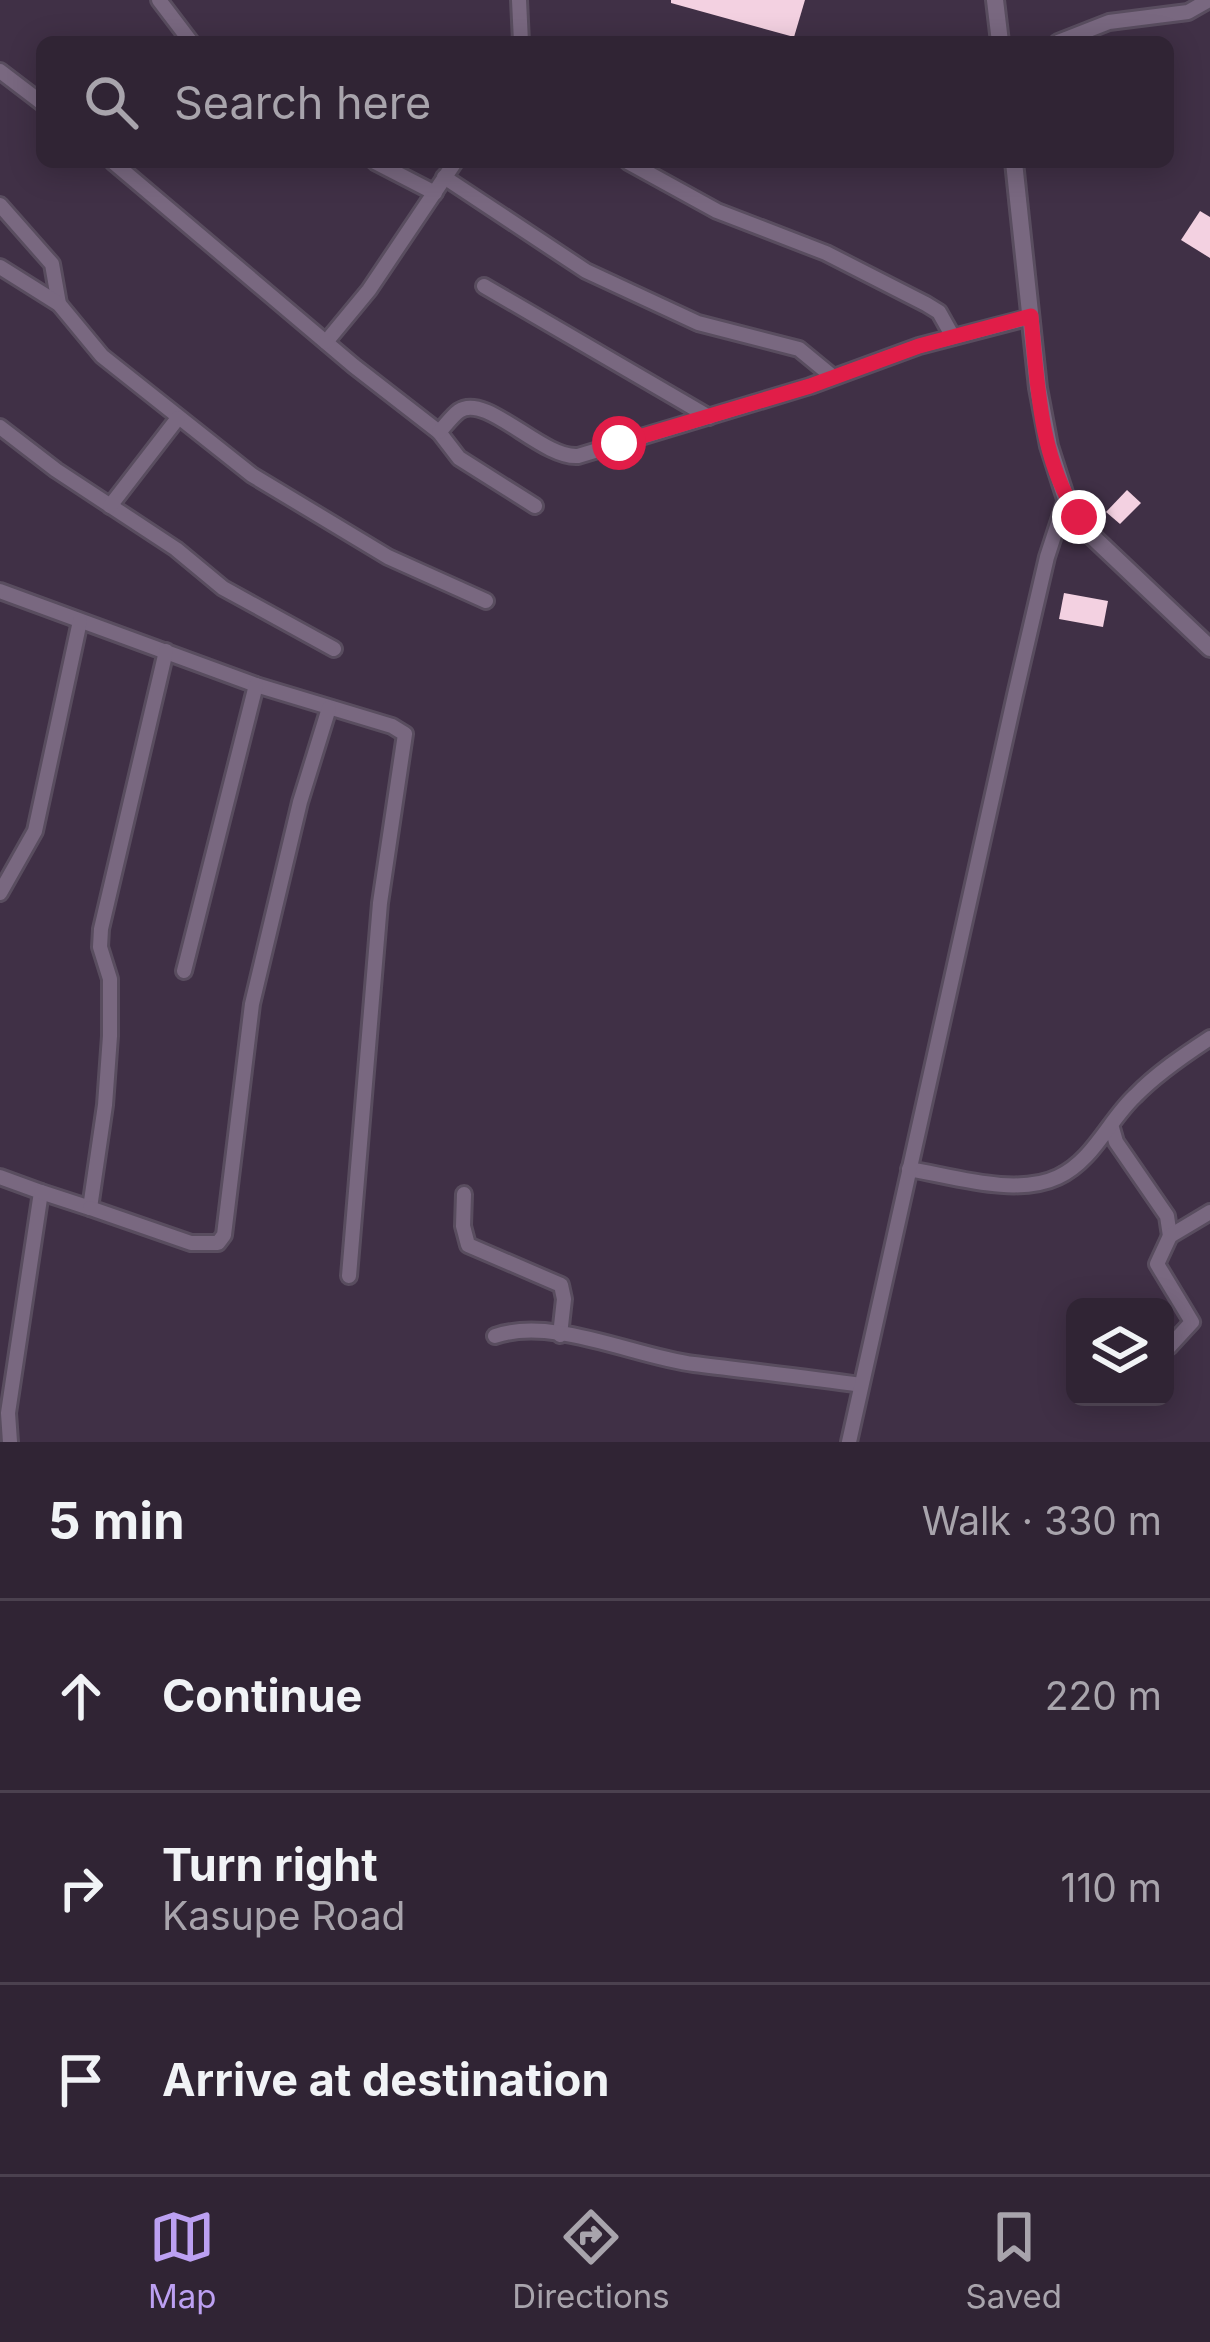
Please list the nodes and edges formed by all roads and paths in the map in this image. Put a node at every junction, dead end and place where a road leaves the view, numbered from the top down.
1 (159, 0) edge
2 (519, 0) edge
3 (995, 0) edge
4 (1208, 0) edge
5 (186, 36) edge
6 (521, 36) edge
7 (999, 36) edge
8 (1073, 36) edge
9 (0, 71) edge
10 (36, 98) edge
11 (120, 168) edge
12 (387, 168) edge
13 (451, 168) edge
14 (639, 168) edge
15 (1014, 168) edge
16 (444, 178) junction
17 (435, 193) junction
18 (0, 206) edge
19 (0, 267) edge
20 (484, 286) dead end
21 (59, 304) junction
22 (1031, 316) junction
23 (953, 337) junction
24 (326, 342) junction
25 (833, 377) junction
26 (709, 417) junction
27 (178, 418) junction
28 (0, 428) edge
29 (440, 432) junction
30 (1066, 499) junction
31 (110, 506) junction
32 (536, 506) dead end
33 (0, 591) edge
34 (486, 601) dead end
35 (80, 621) junction
36 (334, 649) dead end
37 (1210, 649) edge
38 (166, 651) junction
39 (256, 686) junction
40 (329, 708) junction
41 (0, 893) edge
42 (184, 971) dead end
43 (1210, 1038) edge
44 (1112, 1128) junction
45 (909, 1169) junction
46 (0, 1177) edge
47 (41, 1192) junction
48 (464, 1194) dead end
49 (90, 1208) junction
50 (1210, 1212) edge
51 (1170, 1236) junction
52 (349, 1276) dead end
53 (560, 1335) junction
54 (494, 1336) dead end
55 (1174, 1342) edge
56 (861, 1385) junction
57 (854, 1440) edge
58 (10, 1442) edge

1 - 5 street
2 - 6 street
3 - 7 street
4 - 8 street
9 - 10 street
11 - 24 street
12 - 17 street
13 - 16 street
14 - 23 street
15 - 22 street
16 - 17 street
16 - 25 street
17 - 24 street
18 - 21 street
19 - 21 street
20 - 26 street
21 - 27 street
22 - 23 street
22 - 30 street
23 - 25 street
24 - 29 street
25 - 26 street
26 - 29 street
27 - 31 street
27 - 34 street
28 - 31 street
29 - 32 street
30 - 37 street
30 - 45 street
31 - 36 street
33 - 35 street
35 - 38 street
35 - 41 street
38 - 39 street
38 - 49 street
39 - 40 street
39 - 42 street
40 - 49 street
40 - 52 street
43 - 44 street
44 - 45 street
44 - 51 street
45 - 56 street
46 - 47 street
47 - 49 street
47 - 58 street
48 - 53 street
50 - 51 street
51 - 55 street
53 - 54 street
53 - 56 street
56 - 57 street

